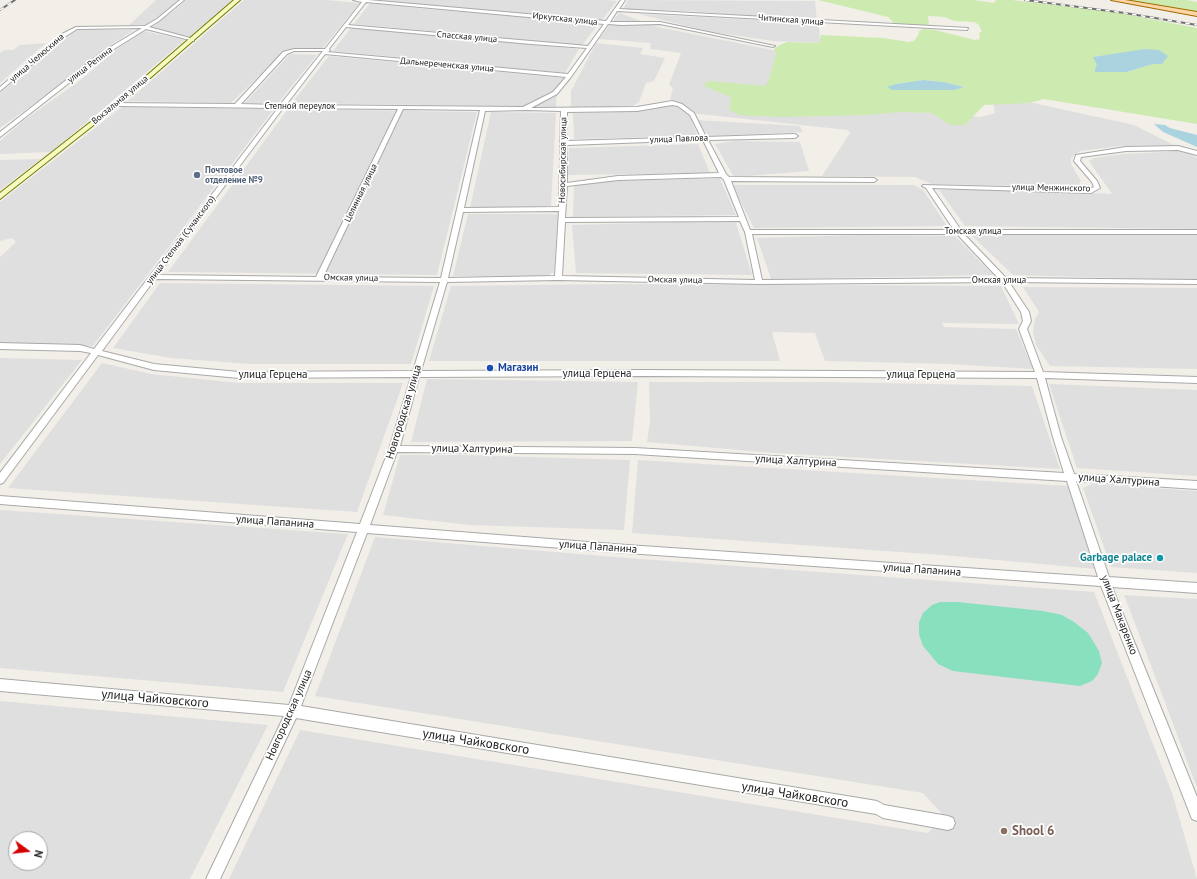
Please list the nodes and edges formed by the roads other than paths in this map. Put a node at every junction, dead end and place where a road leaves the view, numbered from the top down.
1 (182, 0) edge
2 (237, 0) edge
3 (355, 0) edge
4 (623, 0) edge
5 (1114, 0) edge
6 (365, 1) edge
7 (616, 10) junction
8 (1197, 14) edge
9 (607, 23) junction
10 (346, 26) junction
11 (144, 28) junction
12 (966, 29) dead end
13 (192, 40) junction
14 (773, 46) dead end
15 (589, 47) junction
16 (326, 51) junction
17 (569, 76) junction
18 (0, 90) edge
19 (117, 104) junction
20 (237, 105) junction
21 (282, 106) junction
22 (402, 107) junction
23 (483, 109) junction
24 (524, 109) junction
25 (564, 110) junction
26 (0, 135) edge
27 (795, 136) dead end
28 (705, 138) junction
29 (564, 142) junction
30 (1195, 152) edge
31 (725, 177) junction
32 (874, 180) dead end
33 (564, 185) junction
34 (926, 186) joint
35 (0, 197) edge
36 (562, 209) junction
37 (459, 210) junction
38 (743, 219) junction
39 (561, 220) junction
40 (957, 230) junction
41 (748, 232) junction
42 (1197, 232) edge
43 (154, 277) junction
44 (319, 278) junction
45 (558, 278) junction
46 (444, 280) junction
47 (1004, 280) junction
48 (759, 282) junction
49 (1197, 282) edge
50 (0, 346) edge
51 (98, 352) junction
52 (416, 375) junction
53 (1040, 375) junction
54 (1197, 380) edge
55 (394, 449) junction
56 (1071, 477) junction
57 (0, 480) edge
58 (1197, 485) edge
59 (0, 500) edge
60 (364, 529) junction
61 (1105, 582) junction
62 (1197, 588) edge
63 (0, 685) edge
64 (293, 711) junction
65 (1197, 814) edge
66 (948, 823) dead end
67 (213, 879) edge

1 - 11 street, улица Репина
2 - 13 main road, Вокзальная улица
3 - 6 street, Иркутская улица
4 - 7 street
5 - 8 main road
6 - 9 street, Иркутская улица
6 - 10 street, улица Степная (Сучанского)
7 - 9 street
7 - 12 street, Читинская улица
9 - 14 street, Иркутская улица
9 - 15 street
10 - 15 street, Спасская улица
10 - 16 street, улица Степная (Сучанского)
11 - 13 street, улица Челюскина
11 - 18 street, улица Челюскина
11 - 26 street, улица Репина
13 - 19 main road, Вокзальная улица
15 - 17 street
16 - 17 street, Дальнереченская улица
16 - 20 street, Дальнереченская улица
16 - 21 street, улица Степная (Сучанского)
17 - 24 street
19 - 20 street, Степной переулок
19 - 35 main road, Вокзальная улица
20 - 21 street, Степной переулок
21 - 22 street, Степной переулок
21 - 43 street, улица Степная (Сучанского)
22 - 23 street, Степной переулок
22 - 44 street, Целинная улица
23 - 24 street
23 - 37 street, Новгородская улица
24 - 25 street
25 - 28 street, Новосибирская улица
25 - 29 street, Новосибирская улица
27 - 28 street, улица Павлова
28 - 29 street, улица Павлова
28 - 31 street
29 - 33 street, Новосибирская улица
30 - 34 street, улица Менжинского
31 - 32 street
31 - 33 street
31 - 38 street
33 - 36 street, Новосибирская улица
34 - 40 street, улица Макаренко
36 - 37 street
36 - 39 street, Новосибирская улица
37 - 46 street, Новгородская улица
38 - 39 street
38 - 41 street
39 - 45 street, Новосибирская улица
40 - 41 street, Томская улица
40 - 42 street, Томская улица
40 - 47 street, улица Макаренко
41 - 48 street
43 - 44 street, Омская улица
43 - 51 street, улица Степная (Сучанского)
44 - 46 street, Омская улица
45 - 46 street, Омская улица
45 - 48 street, Омская улица
46 - 52 street, Новгородская улица
47 - 48 street, Омская улица
47 - 49 street, Омская улица
47 - 53 street, улица Макаренко
50 - 51 street, улица Герцена
51 - 52 street, улица Герцена
51 - 57 street, улица Степная (Сучанского)
52 - 53 street, улица Герцена
52 - 55 street, Новгородская улица
53 - 54 street, улица Герцена
53 - 56 street, улица Макаренко
55 - 56 street, улица Халтурина
55 - 60 street, Новгородская улица
56 - 58 street, улица Халтурина
56 - 61 street, улица Макаренко
59 - 60 street, улица Папанина
60 - 61 street, улица Папанина
60 - 64 street, Новгородская улица
61 - 62 street, улица Папанина
61 - 65 street, улица Макаренко
63 - 64 street, улица Чайковского
64 - 66 street, улица Чайковского
64 - 67 street, Новгородская улица

